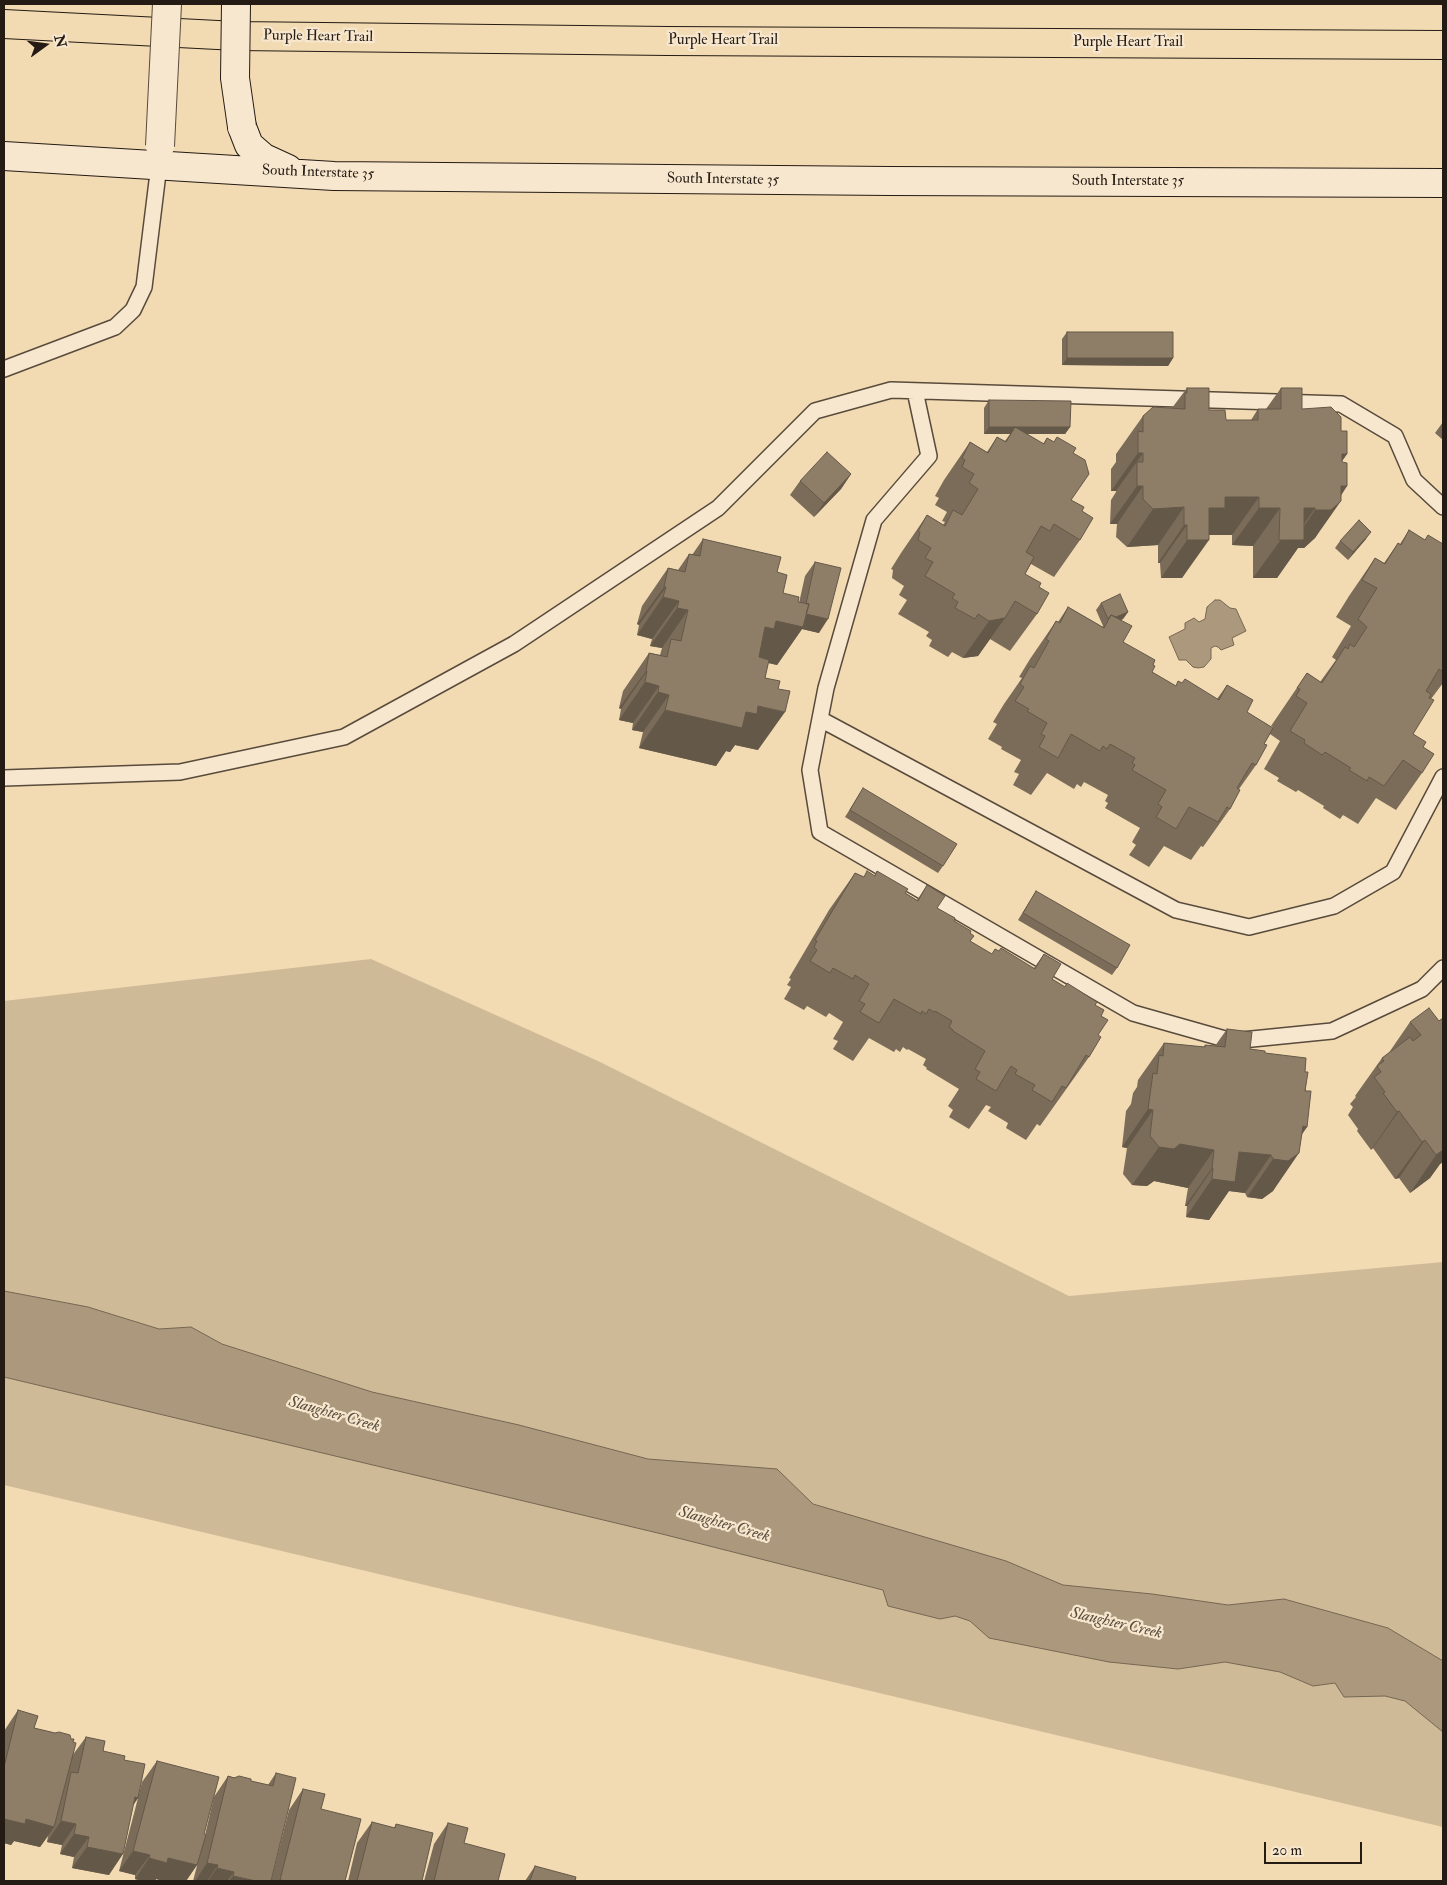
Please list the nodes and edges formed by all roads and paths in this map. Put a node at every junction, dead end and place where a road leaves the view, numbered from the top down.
1 (167, 4) edge
2 (236, 4) edge
3 (4, 24) edge
4 (1443, 46) edge
5 (4, 156) edge
6 (160, 156) junction
7 (334, 176) junction
8 (1443, 183) edge
9 (4, 369) edge
10 (915, 391) junction
11 (1443, 507) edge
12 (820, 719) junction
13 (1443, 777) edge
14 (4, 778) edge
15 (1443, 968) edge

1 - 6 main road, bridge
2 - 7 main road, bridge
3 - 4 highway, Purple Heart Trail
5 - 6 main road, South Interstate 35
6 - 7 main road, South Interstate 35
6 - 9 lane
7 - 8 main road, South Interstate 35
10 - 11 lane
10 - 12 lane
10 - 14 lane
12 - 13 lane
12 - 15 lane

